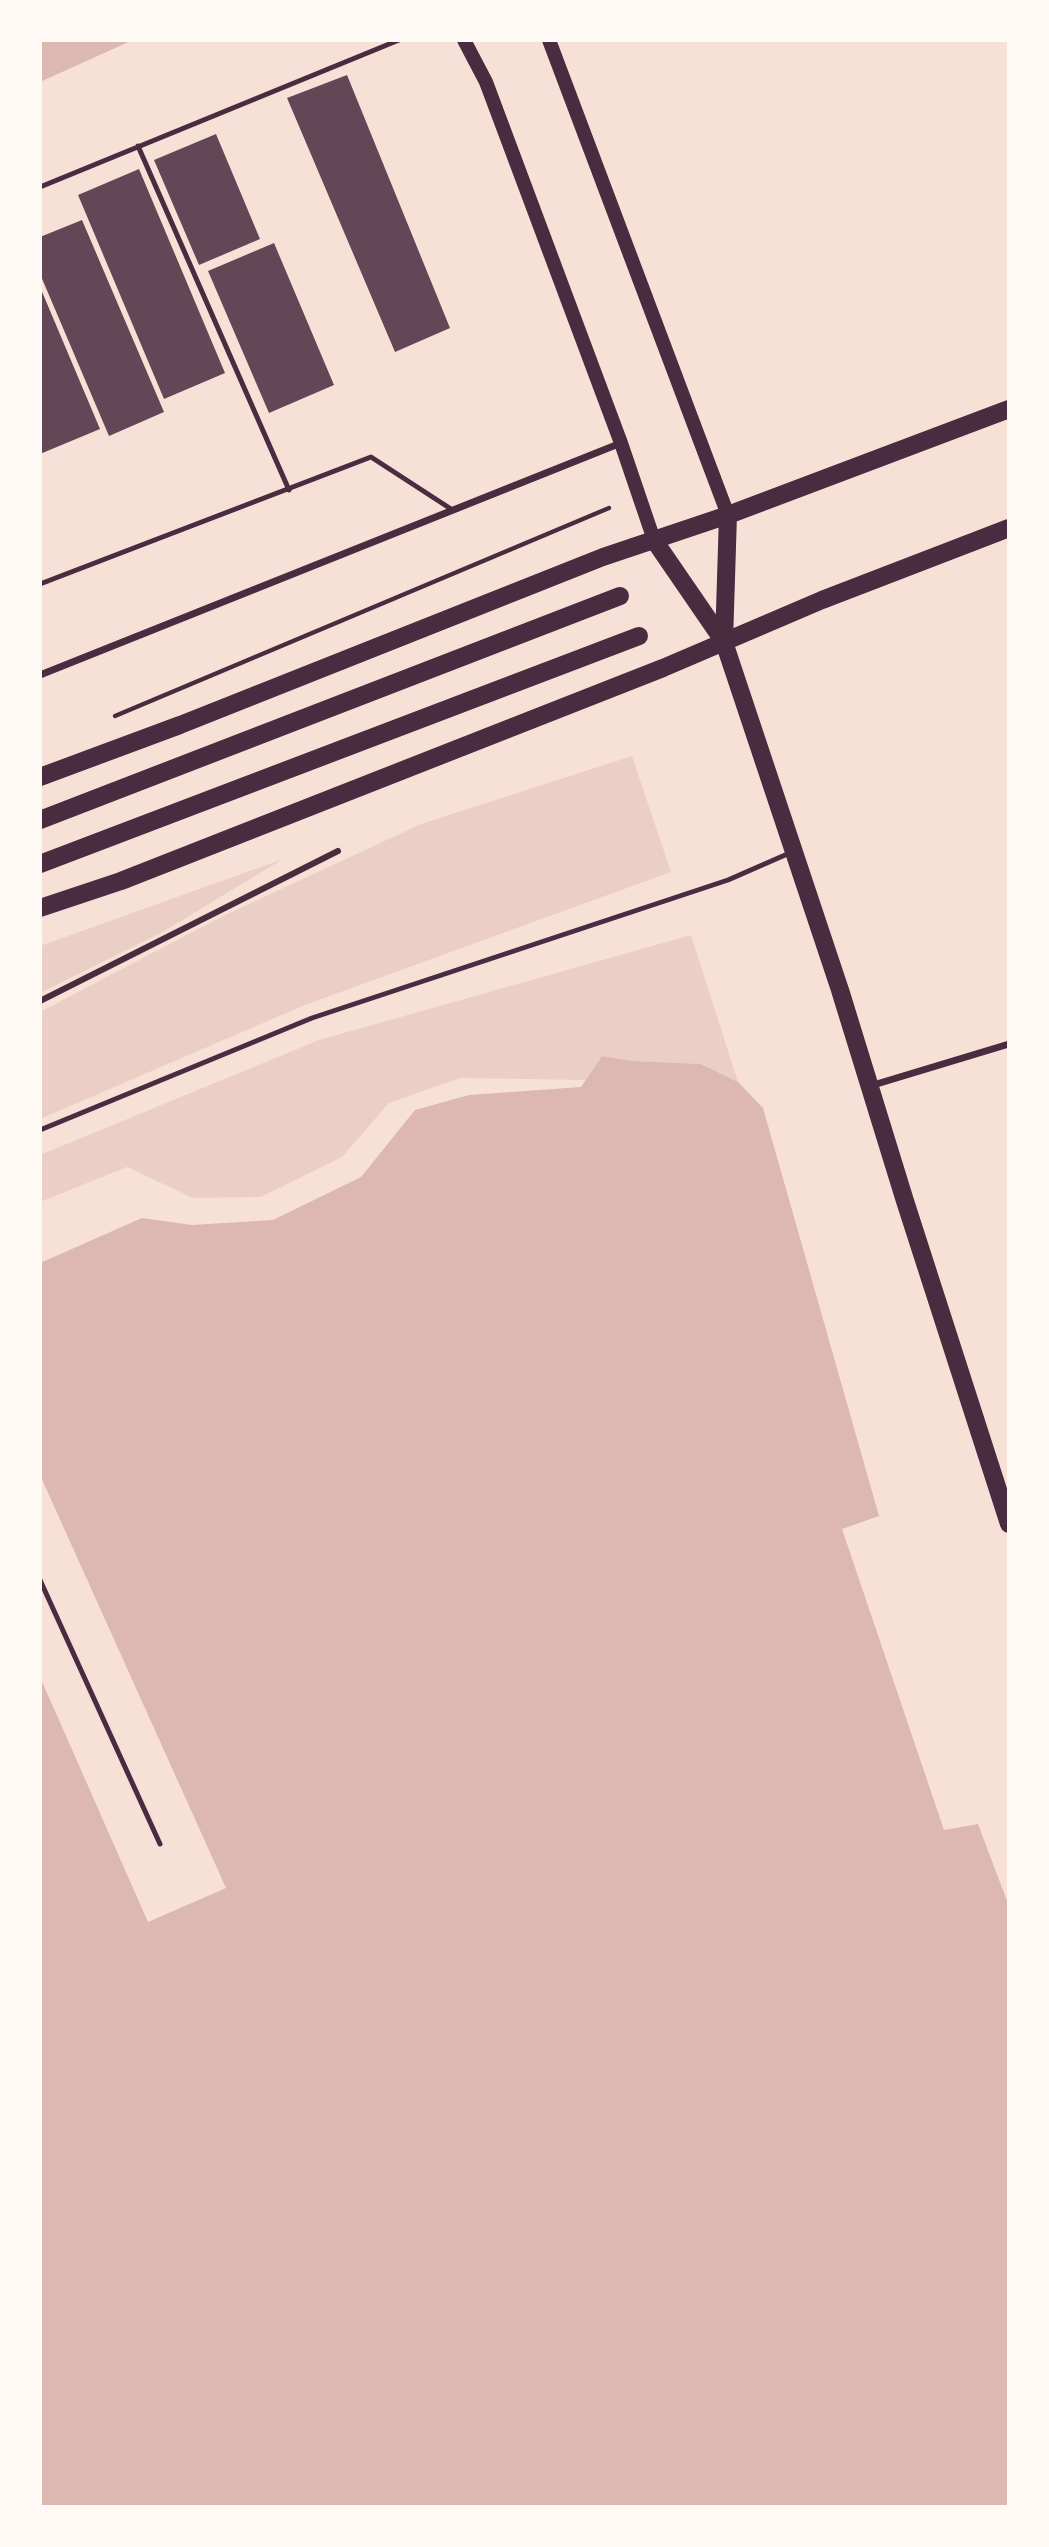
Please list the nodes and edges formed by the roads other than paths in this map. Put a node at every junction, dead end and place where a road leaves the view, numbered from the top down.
1 (400, 40) edge
2 (464, 40) edge
3 (549, 40) edge
4 (138, 146) junction
5 (40, 187) edge
6 (1009, 409) edge
7 (621, 443) junction
8 (289, 490) junction
9 (451, 509) junction
10 (728, 515) junction
11 (1009, 528) edge
12 (654, 540) junction
13 (40, 584) edge
14 (620, 596) dead end
15 (639, 636) dead end
16 (724, 642) junction
17 (40, 675) edge
18 (40, 777) edge
19 (40, 820) edge
20 (338, 851) dead end
21 (795, 851) junction
22 (40, 864) edge
23 (40, 908) edge
24 (40, 1001) edge
25 (1009, 1044) edge
26 (870, 1086) junction
27 (40, 1130) edge
28 (1009, 1524) edge
29 (40, 1580) edge
30 (160, 1844) dead end

1 - 4 lane
2 - 7 main road
3 - 10 main road
4 - 5 lane
4 - 8 lane
6 - 10 main road
7 - 9 street
7 - 12 main road
8 - 9 lane
8 - 13 lane
9 - 17 street
10 - 12 main road
10 - 16 main road
11 - 16 main road
12 - 16 main road
12 - 18 main road
14 - 19 main road
15 - 22 main road
16 - 21 main road
16 - 23 main road
20 - 24 street
21 - 26 main road
21 - 27 lane
25 - 26 street
26 - 28 main road
29 - 30 lane

